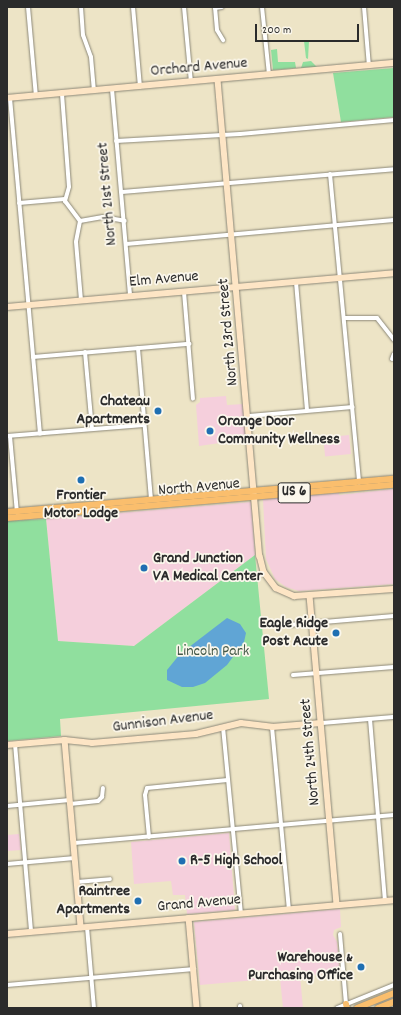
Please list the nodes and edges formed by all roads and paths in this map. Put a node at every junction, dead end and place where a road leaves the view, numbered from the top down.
1 (28, 7) edge
2 (81, 7) edge
3 (133, 7) edge
4 (184, 7) edge
5 (215, 7) edge
6 (222, 7) edge
7 (262, 7) edge
8 (364, 7) edge
9 (223, 40) dead end
10 (394, 63) edge
11 (369, 66) junction
12 (269, 75) junction
13 (218, 80) junction
14 (191, 82) junction
15 (140, 87) junction
16 (112, 89) junction
17 (94, 91) junction
18 (62, 94) junction
19 (36, 96) junction
20 (8, 98) edge
21 (394, 120) edge
22 (223, 134) junction
23 (116, 141) junction
24 (394, 169) edge
25 (330, 174) junction
26 (228, 183) junction
27 (122, 192) junction
28 (65, 199) junction
29 (19, 203) junction
30 (80, 220) junction
31 (394, 220) edge
32 (125, 221) junction
33 (335, 226) junction
34 (233, 235) junction
35 (126, 244) junction
36 (394, 273) edge
37 (340, 278) junction
38 (296, 282) junction
39 (238, 287) junction
40 (184, 292) junction
41 (130, 296) junction
42 (81, 300) junction
43 (28, 305) junction
44 (7, 307) edge
45 (345, 318) junction
46 (394, 340) edge
47 (189, 344) junction
48 (138, 348) junction
49 (85, 352) junction
50 (394, 354) edge
51 (33, 357) junction
52 (392, 359) dead end
53 (194, 399) dead end
54 (353, 407) junction
55 (307, 411) junction
56 (249, 416) junction
57 (144, 425) junction
58 (92, 429) junction
59 (40, 434) junction
60 (8, 436) edge
61 (394, 480) edge
62 (359, 485) junction
63 (394, 485) edge
64 (382, 486) junction
65 (255, 493) junction
66 (151, 502) junction
67 (86, 505) junction
68 (109, 506) junction
69 (51, 508) junction
70 (7, 512) edge
71 (17, 514) junction
72 (57, 514) junction
73 (32, 516) junction
74 (7, 518) edge
75 (394, 589) edge
76 (310, 596) junction
77 (394, 616) edge
78 (313, 623) junction
79 (289, 625) dead end
80 (394, 667) edge
81 (317, 674) junction
82 (293, 675) dead end
83 (394, 717) edge
84 (370, 719) junction
85 (321, 723) junction
86 (223, 727) junction
87 (272, 727) junction
88 (65, 740) junction
89 (15, 744) junction
90 (7, 745) edge
91 (228, 780) junction
92 (103, 788) dead end
93 (70, 802) junction
94 (20, 805) junction
95 (7, 806) edge
96 (394, 815) edge
97 (378, 817) junction
98 (330, 820) junction
99 (281, 825) junction
100 (233, 829) junction
101 (149, 837) junction
102 (74, 843) junction
103 (75, 858) junction
104 (25, 862) junction
105 (7, 864) edge
106 (110, 879) dead end
107 (77, 882) junction
108 (386, 900) junction
109 (394, 900) edge
110 (337, 905) junction
111 (289, 909) junction
112 (241, 913) junction
113 (189, 918) junction
114 (84, 927) junction
115 (31, 932) junction
116 (7, 934) edge
117 (340, 934) dead end
118 (194, 969) junction
119 (91, 978) junction
120 (7, 985) edge
121 (394, 985) edge
122 (394, 993) edge
123 (394, 1002) edge
124 (347, 1006) edge
125 (94, 1008) edge
126 (197, 1008) edge
127 (337, 1008) edge
128 (357, 1008) edge
129 (378, 1008) edge

1 - 19 street
2 - 17 street
3 - 15 street
4 - 14 street
5 - 6 street
5 - 9 street
7 - 12 street
8 - 11 street
10 - 11 street, Orchard Avenue
11 - 12 street, Orchard Avenue
12 - 13 street, Orchard Avenue
13 - 14 street, Orchard Avenue
13 - 22 street, North 23rd Street
14 - 15 street, Orchard Avenue
15 - 16 street, Orchard Avenue
16 - 17 street, Orchard Avenue
16 - 23 street, North 21st Street
17 - 18 street, Orchard Avenue
18 - 19 street, Orchard Avenue
18 - 28 street
19 - 20 street, Orchard Avenue
20 - 29 street
21 - 22 street
22 - 23 street
22 - 26 street, North 23rd Street
23 - 27 street, North 21st Street
24 - 25 street
25 - 26 street
25 - 33 street
26 - 27 street
26 - 34 street, North 23rd Street
27 - 32 street, North 21st Street
28 - 29 street
28 - 30 street
29 - 43 street
30 - 32 street
30 - 42 street
31 - 33 street
32 - 35 street, North 21st Street
33 - 34 street
33 - 37 street
34 - 35 street
34 - 39 street, North 23rd Street
35 - 41 street, North 21st Street
36 - 37 street, Elm Avenue
37 - 38 street, Elm Avenue
37 - 45 street
38 - 39 street, Elm Avenue
38 - 55 street
39 - 40 street, Elm Avenue
39 - 56 street, North 23rd Street
40 - 41 street, Elm Avenue
40 - 47 street
41 - 42 street, Elm Avenue
42 - 43 street, Elm Avenue
43 - 44 street, Elm Avenue
43 - 51 street
45 - 46 street
45 - 54 street
47 - 48 street
47 - 53 street
48 - 49 street
48 - 57 street
49 - 51 street
49 - 58 street
50 - 52 street
51 - 59 street
54 - 55 street
54 - 62 street
55 - 56 street
56 - 65 street, North 23rd Street
57 - 58 street
57 - 66 street
58 - 59 street
59 - 60 street
60 - 71 street
61 - 62 main road, North Avenue / US 6
61 - 64 main road
62 - 64 main road, North Avenue / US 6
62 - 65 main road, North Avenue / US 6
63 - 64 main road, North Avenue / US 6
65 - 66 main road, North Avenue / US 6
65 - 66 main road, North Avenue / US 6
65 - 76 street, North 23rd Street
66 - 68 main road, North Avenue / US 6
66 - 68 main road, North Avenue / US 6
67 - 68 main road, North Avenue / US 6
67 - 69 main road, North Avenue / US 6
67 - 72 main road
68 - 72 main road, North Avenue / US 6
69 - 71 main road, North Avenue / US 6
69 - 73 main road
70 - 71 main road, North Avenue / US 6
71 - 73 main road, North Avenue / US 6
71 - 74 main road, North Avenue / US 6
72 - 73 main road, North Avenue / US 6
75 - 76 street
76 - 78 street, North 24th Street
77 - 78 street
78 - 79 street
78 - 81 street, North 24th Street
80 - 81 street
81 - 82 street
81 - 85 street, North 24th Street
83 - 84 street, Gunnison Avenue
84 - 85 street, Gunnison Avenue
84 - 97 street
85 - 87 street, Gunnison Avenue
85 - 98 street, North 24th Street
86 - 87 street, Gunnison Avenue
86 - 88 street, Gunnison Avenue
86 - 91 street
87 - 99 street
88 - 89 street, Gunnison Avenue
88 - 93 street
89 - 90 street, Gunnison Avenue
89 - 94 street
91 - 100 street
91 - 101 street
92 - 93 street
93 - 94 street
93 - 102 street
94 - 95 street
94 - 104 street
96 - 97 street
97 - 98 street
97 - 108 street
98 - 99 street
98 - 110 street, North 24th Street
99 - 100 street
99 - 111 street
100 - 101 street
100 - 112 street
101 - 102 street
102 - 103 street
103 - 104 street
103 - 107 street
104 - 105 street
104 - 115 street
106 - 107 street
107 - 114 street
108 - 109 street, Grand Avenue
108 - 110 street, Grand Avenue
110 - 111 street, Grand Avenue
111 - 112 street, Grand Avenue
112 - 113 street, Grand Avenue
113 - 114 street, Grand Avenue
113 - 118 street
114 - 115 street, Grand Avenue
114 - 119 street
115 - 116 street, Grand Avenue
117 - 124 street
118 - 119 street
118 - 126 street
119 - 120 street
119 - 125 street
121 - 124 street
122 - 128 main road
123 - 129 main road
124 - 127 street

